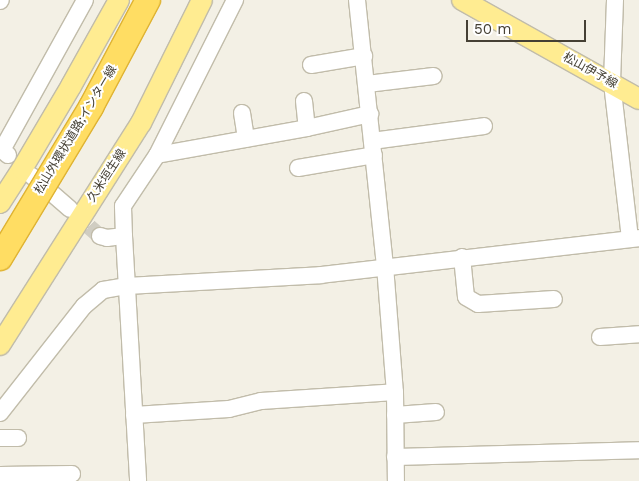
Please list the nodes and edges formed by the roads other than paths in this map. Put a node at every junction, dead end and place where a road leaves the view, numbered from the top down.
1 (85, 0) edge
2 (118, 0) edge
3 (148, 0) edge
4 (202, 0) edge
5 (235, 0) edge
6 (357, 0) edge
7 (462, 0) edge
8 (615, 0) edge
9 (364, 56) junction
10 (311, 65) dead end
11 (434, 76) dead end
12 (612, 83) junction
13 (366, 84) junction
14 (639, 99) edge
15 (304, 101) dead end
16 (242, 113) dead end
17 (370, 114) junction
18 (484, 126) dead end
19 (307, 128) junction
20 (246, 139) junction
21 (373, 148) junction
22 (8, 155) dead end
23 (157, 155) junction
24 (298, 168) dead end
25 (32, 176) dead end
26 (0, 203) edge
27 (70, 209) tunnel mouth
28 (100, 236) tunnel mouth
29 (124, 236) junction
30 (635, 238) edge
31 (462, 257) junction
32 (0, 258) edge
33 (385, 266) junction
34 (126, 286) junction
35 (554, 299) dead end
36 (639, 334) edge
37 (600, 337) dead end
38 (0, 346) edge
39 (395, 392) junction
40 (436, 412) dead end
41 (0, 413) edge
42 (134, 414) junction
43 (395, 415) junction
44 (0, 438) edge
45 (18, 438) dead end
46 (639, 450) edge
47 (395, 457) junction
48 (72, 474) dead end
49 (0, 475) edge
50 (138, 481) edge
51 (396, 481) edge

1 - 22 street
2 - 26 main road
3 - 32 highway, 松山外環状道路;インター線, bridge
4 - 38 main road, 久米垣生線
5 - 23 street
6 - 9 street
7 - 12 main road, 松山伊予線
8 - 12 street
9 - 10 street
9 - 13 street
11 - 13 street
12 - 14 main road, 松山伊予線
12 - 30 street
13 - 17 street
15 - 19 street
16 - 20 street
17 - 19 street
17 - 21 street
18 - 21 street
19 - 20 street
20 - 23 street
21 - 24 street
21 - 33 street
23 - 29 street
25 - 27 street
28 - 29 street
29 - 34 street
30 - 31 street
31 - 33 street
31 - 35 street
33 - 34 street
33 - 39 street
34 - 41 street
34 - 42 street
36 - 37 street
39 - 42 street
39 - 43 street
40 - 43 street
42 - 50 street
43 - 47 street
44 - 45 street
46 - 47 street
47 - 51 street
48 - 49 street

